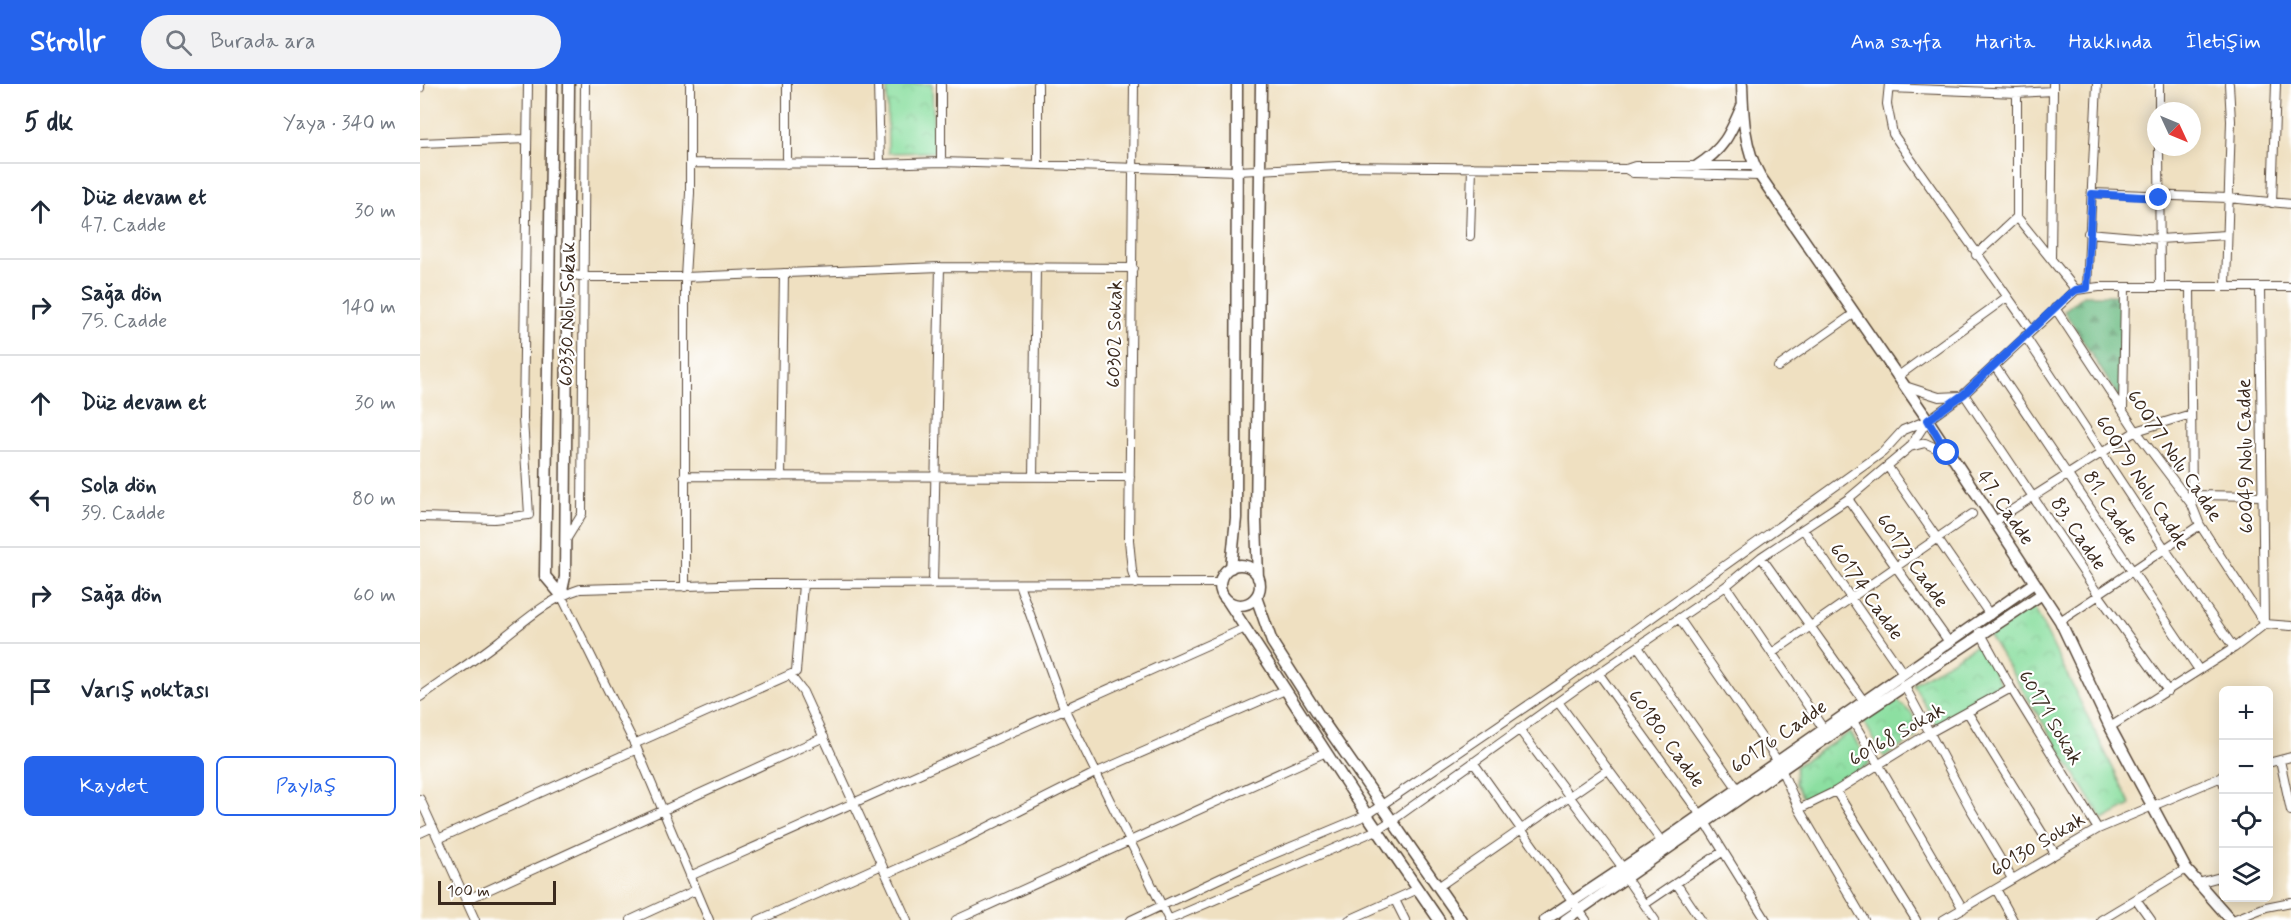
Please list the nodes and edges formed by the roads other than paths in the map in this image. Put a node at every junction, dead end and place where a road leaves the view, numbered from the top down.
1 (528, 84) edge
2 (552, 84) edge
3 (569, 84) edge
4 (585, 84) edge
5 (690, 84) edge
6 (787, 84) edge
7 (878, 84) edge
8 (941, 84) edge
9 (1038, 84) edge
10 (1134, 84) edge
11 (1237, 84) edge
12 (1261, 84) edge
13 (1742, 84) edge
14 (2097, 84) edge
15 (2159, 84) edge
16 (2229, 84) edge
17 (2276, 84) edge
18 (1889, 86) edge
19 (2053, 88) edge
20 (2017, 93) junction
21 (2159, 102) edge
22 (1743, 103) junction
23 (527, 139) junction
24 (420, 143) edge
25 (2159, 156) edge
26 (942, 162) junction
27 (690, 163) junction
28 (787, 164) junction
29 (880, 164) junction
30 (1038, 164) junction
31 (1697, 166) junction
32 (1472, 167) junction
33 (1135, 168) junction
34 (1261, 170) junction
35 (1626, 170) junction
36 (1237, 171) junction
37 (1757, 171) junction
38 (2092, 194) junction
39 (2159, 198) junction
40 (2228, 198) junction
41 (2271, 204) junction
42 (2291, 204) edge
43 (2017, 217) junction
44 (2088, 232) junction
45 (2227, 235) junction
46 (1470, 236) dead end
47 (2159, 239) junction
48 (1976, 255) junction
49 (2051, 259) junction
50 (940, 267) junction
51 (1036, 267) junction
52 (1133, 268) junction
53 (784, 273) junction
54 (567, 274) junction
55 (585, 277) junction
56 (685, 277) junction
57 (2226, 285) junction
58 (2125, 287) junction
59 (2160, 287) junction
60 (2190, 287) junction
61 (2291, 287) edge
62 (2087, 288) junction
63 (2260, 288) junction
64 (2076, 290) junction
65 (2007, 297) junction
66 (2055, 308) junction
67 (1856, 313) junction
68 (2028, 333) junction
69 (1994, 365) junction
70 (1778, 367) dead end
71 (1901, 381) junction
72 (1963, 395) junction
73 (2123, 411) junction
74 (2191, 414) junction
75 (1928, 420) junction
76 (2136, 431) junction
77 (1910, 447) junction
78 (1947, 453) junction
79 (2102, 453) junction
80 (1887, 467) junction
81 (2068, 474) junction
82 (684, 477) junction
83 (781, 477) junction
84 (934, 477) junction
85 (1033, 477) junction
86 (1130, 477) junction
87 (2192, 495) junction
88 (2032, 496) junction
89 (2263, 496) junction
90 (1848, 499) junction
91 (2192, 505) junction
92 (1972, 514) dead end
93 (420, 517) edge
94 (1993, 522) junction
95 (2200, 525) junction
96 (1803, 529) junction
97 (1937, 539) junction
98 (565, 540) junction
99 (2165, 549) junction
100 (1761, 558) junction
101 (1897, 567) junction
102 (1231, 568) junction
103 (2132, 572) junction
104 (1258, 578) junction
105 (1220, 583) junction
106 (2034, 583) junction
107 (803, 584) junction
108 (933, 584) junction
109 (1019, 584) junction
110 (1136, 584) junction
111 (685, 586) junction
112 (1726, 586) junction
113 (2042, 594) junction
114 (561, 595) junction
115 (2098, 595) junction
116 (1256, 597) junction
117 (1851, 598) junction
118 (1227, 600) junction
119 (1990, 615) junction
120 (1679, 618) junction
121 (2060, 621) junction
122 (2265, 624) junction
123 (2291, 626) edge
124 (1810, 628) junction
125 (1244, 629) junction
126 (1978, 629) junction
127 (1949, 642) junction
128 (1638, 647) junction
129 (2234, 648) junction
130 (1772, 653) junction
131 (2199, 670) junction
132 (1903, 673) junction
133 (1599, 674) junction
134 (790, 675) junction
135 (1904, 686) junction
136 (2011, 688) junction
137 (1285, 690) junction
138 (2168, 691) junction
139 (420, 697) edge
140 (1863, 700) junction
141 (1558, 702) junction
142 (1064, 708) junction
143 (1968, 713) junction
144 (1850, 716) junction
145 (2110, 727) junction
146 (1823, 728) junction
147 (1519, 729) junction
148 (1929, 733) junction
149 (824, 737) junction
150 (635, 747) junction
151 (1326, 752) junction
152 (2291, 757) edge
153 (2280, 760) junction
154 (1473, 762) junction
155 (2273, 762) edge
156 (1780, 764) junction
157 (1878, 766) junction
158 (1607, 770) junction
159 (1095, 773) junction
160 (2219, 778) edge
161 (1737, 788) junction
162 (1836, 791) junction
163 (1569, 796) junction
164 (420, 799) edge
165 (854, 803) junction
166 (1381, 805) junction
167 (2153, 806) junction
168 (1799, 809) junction
169 (663, 811) junction
170 (2291, 811) edge
171 (1367, 815) junction
172 (1702, 819) junction
173 (1393, 820) junction
174 (433, 827) junction
175 (1521, 829) junction
176 (2098, 829) junction
177 (1377, 830) junction
178 (420, 833) edge
179 (438, 838) junction
180 (1128, 840) junction
181 (1662, 842) junction
182 (1722, 852) junction
183 (2054, 852) junction
184 (882, 865) junction
185 (2186, 869) junction
186 (1624, 873) junction
187 (886, 874) junction
188 (690, 876) junction
189 (2011, 877) junction
190 (2219, 877) edge
191 (1676, 883) junction
192 (2198, 883) junction
193 (1438, 887) junction
194 (1418, 889) junction
195 (696, 890) junction
196 (1996, 890) junction
197 (2136, 899) junction
198 (466, 900) junction
199 (1395, 900) junction
200 (1571, 902) junction
201 (2291, 902) edge
202 (1645, 904) junction
203 (1164, 906) junction
204 (1963, 909) junction
205 (1580, 910) junction
206 (475, 920) edge
207 (632, 920) edge
208 (709, 920) edge
209 (759, 920) edge
210 (907, 920) edge
211 (956, 920) edge
212 (1131, 920) edge
213 (1169, 920) edge
214 (1349, 920) edge
215 (1405, 920) edge
216 (1439, 920) edge
217 (1461, 920) edge
218 (1545, 920) edge
219 (1566, 920) edge
220 (1586, 920) edge
221 (1655, 920) edge
222 (1701, 920) edge
223 (1766, 920) edge
224 (1864, 920) edge
225 (1916, 920) edge
226 (1943, 920) edge
227 (2013, 920) edge
228 (2101, 920) edge
229 (2151, 920) edge
230 (2232, 920) edge

1 - 23 street
2 - 114 street
3 - 54 street
4 - 55 street, 60330 Nolu Sokak
5 - 27 street
6 - 28 street
7 - 29 street
8 - 26 street
9 - 30 street
10 - 33 street, 60302 Sokak
11 - 36 street
12 - 34 street
13 - 22 street, 47. Cadde
14 - 38 street
15 - 21 street
16 - 40 street
17 - 41 street
18 - 20 street
18 - 48 street, 60079 Nolu Cadde
19 - 20 street
19 - 49 street
20 - 43 street
22 - 31 street
22 - 37 street, 47. Cadde
23 - 24 street
23 - 93 street
25 - 39 street
26 - 29 street
26 - 30 street
27 - 28 street
27 - 56 street
28 - 29 street
30 - 33 street
31 - 35 street
31 - 37 street
32 - 34 street
32 - 35 street
32 - 46 street
33 - 36 street
33 - 52 street, 60302 Sokak
34 - 36 street
34 - 104 street
35 - 37 street
36 - 102 street
37 - 67 street, 47. Cadde
38 - 39 street
38 - 44 street
39 - 40 street
39 - 47 street
40 - 41 street
40 - 45 street
41 - 42 street
43 - 48 street
43 - 49 street
44 - 47 street
44 - 62 street
45 - 47 street
45 - 57 street
47 - 59 street
48 - 65 street, 60079 Nolu Cadde
49 - 64 street
50 - 51 street
50 - 53 street
50 - 84 street
51 - 52 street
51 - 85 street
52 - 86 street, 60302 Sokak
53 - 56 street
53 - 83 street
54 - 55 street
54 - 98 street
55 - 56 street
55 - 98 street, 60330 Nolu Sokak
56 - 82 street
57 - 60 street
57 - 63 street
58 - 59 street
58 - 62 street
58 - 73 street
59 - 60 street
60 - 74 street
61 - 63 street
62 - 64 street
63 - 89 street, 60049 Nolu Cadde
64 - 66 street
65 - 68 street, 60079 Nolu Cadde
65 - 71 street
66 - 68 street
66 - 73 street, 60077 Nolu Cadde
67 - 70 street
67 - 71 street, 47. Cadde
68 - 69 street
68 - 79 street, 60079 Nolu Cadde
69 - 72 street
69 - 81 street, 81. Cadde
71 - 72 street
71 - 75 street, 47. Cadde
72 - 75 street
72 - 88 street, 83. Cadde
73 - 76 street, 60077 Nolu Cadde
74 - 76 street
74 - 87 street
75 - 77 street
75 - 78 street, 47. Cadde
75 - 166 street
76 - 79 street
76 - 91 street, 60077 Nolu Cadde
77 - 78 street
77 - 80 street
78 - 94 street, 47. Cadde
79 - 81 street
79 - 99 street, 60079 Nolu Cadde
80 - 90 street
80 - 97 street
81 - 88 street
81 - 103 street, 81. Cadde
82 - 83 street
82 - 111 street
83 - 84 street
84 - 85 street
84 - 108 street
85 - 86 street
86 - 110 street, 60302 Sokak
87 - 89 street
87 - 91 street
88 - 94 street
88 - 115 street, 83. Cadde
89 - 122 street, 60049 Nolu Cadde
90 - 96 street
90 - 101 street, 60173 Cadde
91 - 95 street, 60077 Nolu Cadde
92 - 97 street
94 - 106 street, 47. Cadde
95 - 99 street
95 - 122 street, 60077 Nolu Cadde
96 - 100 street
96 - 117 street, 60174 Cadde
97 - 101 street
97 - 119 street
98 - 114 street
99 - 103 street
99 - 129 street, 60079 Nolu Cadde
100 - 112 street
100 - 124 street
101 - 117 street
101 - 127 street, 60173 Cadde
102 - 104 street
102 - 105 street
103 - 115 street
103 - 131 street, 81. Cadde
104 - 116 street
105 - 110 street
105 - 118 street
106 - 113 street, 47. Cadde
106 - 119 street, 60176 Cadde
107 - 108 street
107 - 111 street
107 - 134 street
108 - 109 street
109 - 110 street
109 - 142 street
111 - 114 street
112 - 120 street
112 - 130 street
113 - 121 street, 47. Cadde
113 - 126 street
114 - 139 street
114 - 150 street
115 - 121 street
115 - 138 street, 83. Cadde
116 - 118 street
116 - 166 street
117 - 124 street
117 - 132 street, 60174 Cadde
118 - 125 street
119 - 126 street, 60176 Cadde
120 - 128 street
120 - 156 street
121 - 145 street, 47. Cadde
122 - 123 street
122 - 129 street
124 - 130 street
124 - 140 street
125 - 137 street
125 - 142 street
126 - 127 street, 60176 Cadde
126 - 135 street
126 - 136 street, 60171 Sokak
127 - 132 street, 60176 Cadde
128 - 133 street
128 - 161 street
129 - 131 street
130 - 146 street
131 - 138 street
132 - 140 street, 60176 Cadde
133 - 141 street
133 - 172 street, 60180. Cadde
134 - 149 street
134 - 150 street
135 - 144 street
135 - 148 street
136 - 143 street, 60168 Sokak
136 - 176 street, 60171 Sokak
137 - 151 street
137 - 159 street
138 - 145 street
140 - 144 street, 60176 Cadde
141 - 147 street
141 - 158 street
142 - 159 street
142 - 165 street
143 - 148 street, 60168 Sokak
143 - 183 street
144 - 146 street, 60176 Cadde
144 - 156 street
144 - 157 street
145 - 167 street, 47. Cadde
146 - 156 street, 60176 Cadde
147 - 154 street
147 - 163 street
148 - 157 street, 60168 Sokak
148 - 189 street
149 - 165 street
149 - 169 street
150 - 169 street
150 - 179 street
151 - 171 street
151 - 180 street
152 - 153 street
153 - 155 street
153 - 170 street
154 - 173 street
154 - 175 street
156 - 161 street, 60176 Cadde
156 - 168 street
156 - 172 street
157 - 162 street, 60168 Sokak
157 - 204 street
158 - 163 street
158 - 181 street
159 - 180 street
159 - 187 street
160 - 167 street, 60130 Sokak
161 - 172 street, 60176 Cadde
162 - 168 street, 60168 Sokak
162 - 225 street
163 - 175 street
163 - 186 street
164 - 174 street
165 - 184 street
165 - 188 street
166 - 171 street
166 - 173 street
167 - 176 street, 60130 Sokak
167 - 185 street, 47. Cadde
168 - 224 street
169 - 188 street
169 - 198 street
171 - 177 street
171 - 203 street
172 - 181 street, 60176 Cadde
172 - 182 street, 60180. Cadde
172 - 186 street
173 - 177 street
173 - 193 street
174 - 178 street
174 - 179 street
175 - 193 street
175 - 200 street
176 - 183 street, 60130 Sokak
177 - 194 street
177 - 213 street
179 - 198 street
180 - 203 street
180 - 211 street
181 - 186 street, 60176 Cadde
182 - 191 street
182 - 223 street, 60180. Cadde
183 - 189 street, 60130 Sokak
184 - 187 street
184 - 209 street
185 - 192 street, 47. Cadde
185 - 197 street
186 - 200 street, 60176 Cadde
186 - 202 street
186 - 205 street
187 - 210 street
188 - 195 street
189 - 196 street, 60130 Sokak
190 - 192 street
191 - 202 street
191 - 222 street
192 - 230 street, 47. Cadde
193 - 217 street
194 - 199 street
194 - 216 street
195 - 207 street
195 - 208 street
196 - 204 street, 60130 Sokak
196 - 227 street
197 - 228 street
197 - 229 street
198 - 206 street
199 - 214 street
199 - 215 street
200 - 205 street
200 - 218 street, 60176 Cadde
201 - 230 street
202 - 221 street
203 - 212 street
203 - 213 street
204 - 226 street, 60130 Sokak
205 - 219 street
205 - 220 street

